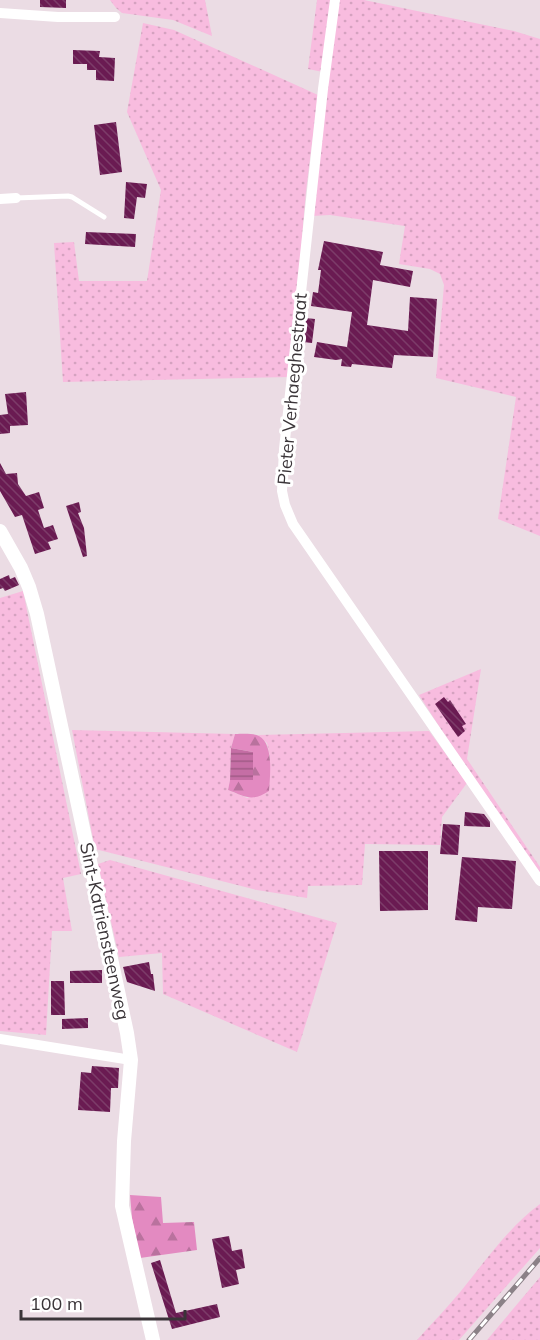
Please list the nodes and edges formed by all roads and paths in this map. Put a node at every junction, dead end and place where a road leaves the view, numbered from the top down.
1 (334, 0) edge
2 (0, 13) edge
3 (115, 17) dead end
4 (16, 198) joint
5 (0, 199) edge
6 (104, 217) dead end
7 (0, 531) edge
8 (540, 881) edge
9 (0, 1039) edge
10 (131, 1060) junction
11 (153, 1340) edge

1 - 8 street, Pieter Verhaeghestraat
2 - 3 street
4 - 5 street
4 - 6 lane
7 - 10 street, Sint-Katriensteenweg
9 - 10 street
10 - 11 street, Sint-Katriensteenweg

